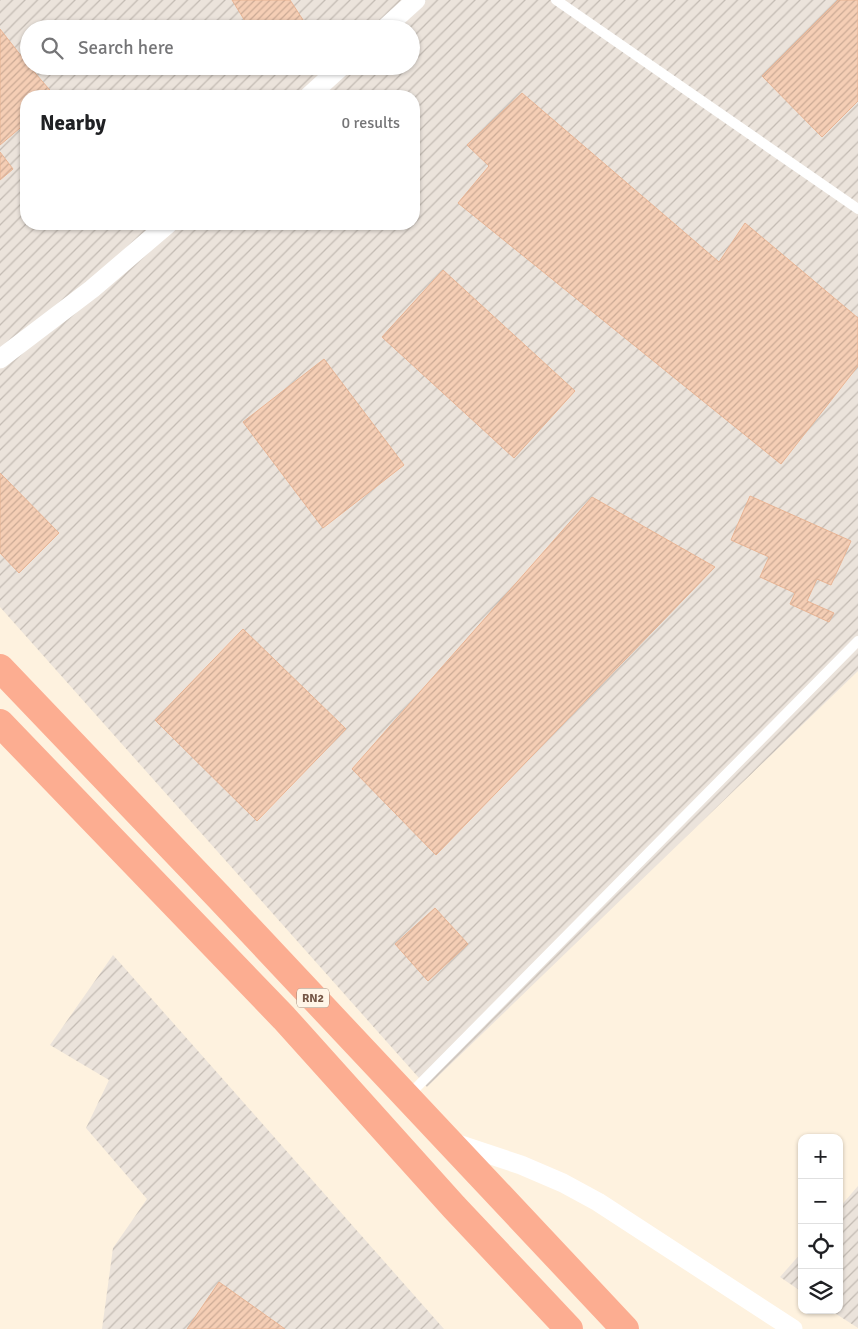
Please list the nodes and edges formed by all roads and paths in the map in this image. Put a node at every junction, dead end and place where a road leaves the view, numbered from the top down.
1 (416, 0) edge
2 (556, 0) edge
3 (394, 20) edge
4 (332, 75) edge
5 (316, 90) edge
6 (858, 208) edge
7 (161, 230) edge
8 (0, 359) edge
9 (858, 641) edge
10 (0, 668) edge
11 (0, 723) edge
12 (407, 1097) junction
13 (448, 1140) junction
14 (782, 1326) edge
15 (569, 1329) edge
16 (625, 1329) edge

1 - 3 street
2 - 6 lane
4 - 5 street
7 - 8 street
9 - 12 lane
10 - 12 highway, RN2
11 - 15 highway, RN2
12 - 13 highway, RN2
13 - 14 street
13 - 16 highway, RN2

